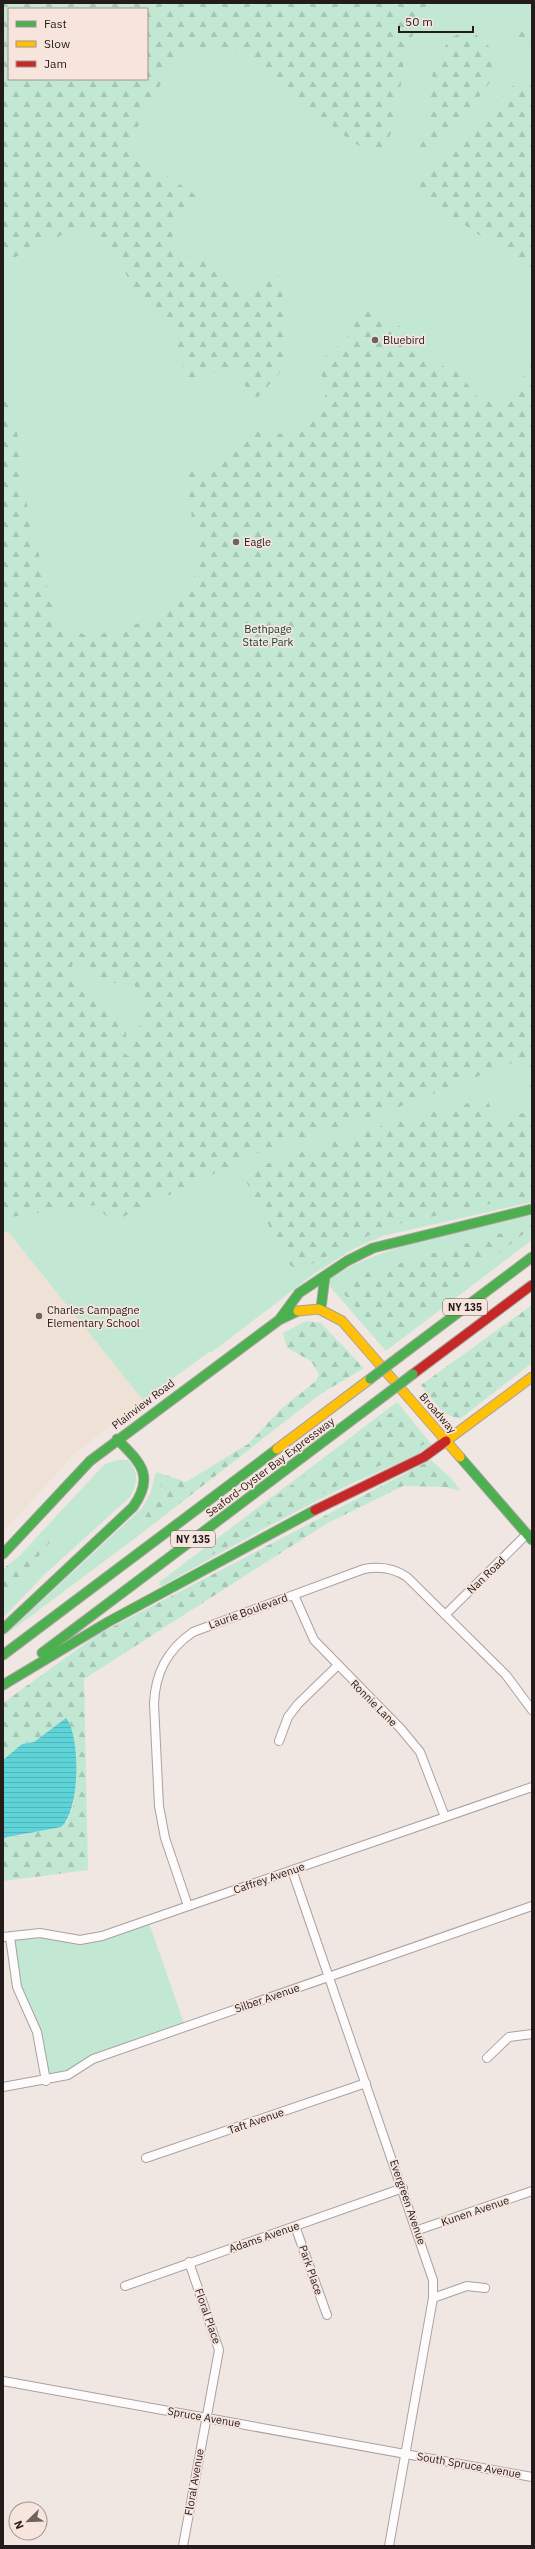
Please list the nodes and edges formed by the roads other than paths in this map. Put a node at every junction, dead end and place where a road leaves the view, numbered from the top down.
1 (532, 1209) edge
2 (532, 1258) edge
3 (325, 1276) junction
4 (532, 1285) edge
5 (320, 1308) junction
6 (279, 1320) junction
7 (532, 1377) edge
8 (117, 1439) junction
9 (446, 1441) junction
10 (529, 1537) edge
11 (3, 1554) edge
12 (294, 1595) junction
13 (445, 1615) junction
14 (3, 1629) edge
15 (3, 1655) edge
16 (337, 1666) junction
17 (3, 1684) edge
18 (532, 1710) edge
19 (279, 1742) dead end
20 (532, 1787) edge
21 (445, 1817) junction
22 (292, 1870) junction
23 (188, 1906) junction
24 (532, 1906) edge
25 (7, 1937) edge
26 (329, 1976) junction
27 (532, 2034) edge
28 (487, 2058) dead end
29 (46, 2081) junction
30 (366, 2083) junction
31 (3, 2087) edge
32 (146, 2158) dead end
33 (403, 2188) junction
34 (532, 2191) edge
35 (295, 2226) junction
36 (418, 2230) junction
37 (189, 2262) junction
38 (125, 2286) dead end
39 (485, 2288) dead end
40 (433, 2298) junction
41 (327, 2315) dead end
42 (3, 2381) edge
43 (206, 2418) junction
44 (405, 2454) junction
45 (532, 2477) edge
46 (183, 2546) edge
47 (389, 2546) edge

1 - 3 main road
2 - 15 main road, Seaford-Oyster Bay Expressway / NY 135, bridge
3 - 5 main road
3 - 6 main road
4 - 17 main road, Seaford-Oyster Bay Expressway / NY 135, bridge
5 - 6 main road, Plainview Road
5 - 9 main road, Broadway
6 - 8 main road, Plainview Road
7 - 9 main road
8 - 11 main road, Plainview Road
8 - 14 main road
9 - 10 main road, Broadway
9 - 17 main road
10 - 13 street, Nan Road
12 - 13 street, Laurie Boulevard
12 - 16 street, Ronnie Lane
12 - 23 street, Laurie Boulevard
13 - 18 street, Laurie Boulevard
16 - 19 street
16 - 21 street, Ronnie Lane
20 - 21 street, Caffrey Avenue
21 - 22 street, Caffrey Avenue
22 - 23 street, Caffrey Avenue
22 - 26 street, Evergreen Avenue
23 - 25 street, Caffrey Avenue
24 - 26 street, Silber Avenue
25 - 29 street
26 - 29 street, Silber Avenue
26 - 30 street, Evergreen Avenue
27 - 28 street
29 - 31 street, Silber Avenue
30 - 32 street, Taft Avenue
30 - 33 street, Evergreen Avenue
33 - 35 street, Adams Avenue
33 - 36 street, Evergreen Avenue
34 - 36 street, Kunen Avenue
35 - 37 street, Adams Avenue
35 - 41 street, Park Place
36 - 40 street, Evergreen Avenue
37 - 38 street, Adams Avenue
37 - 43 street, Floral Place
39 - 40 street
40 - 44 street, Evergreen Avenue
42 - 43 street, Spruce Avenue
43 - 44 street, Spruce Avenue
43 - 46 street, Floral Avenue
44 - 45 street, South Spruce Avenue
44 - 47 street, Evergreen Avenue

